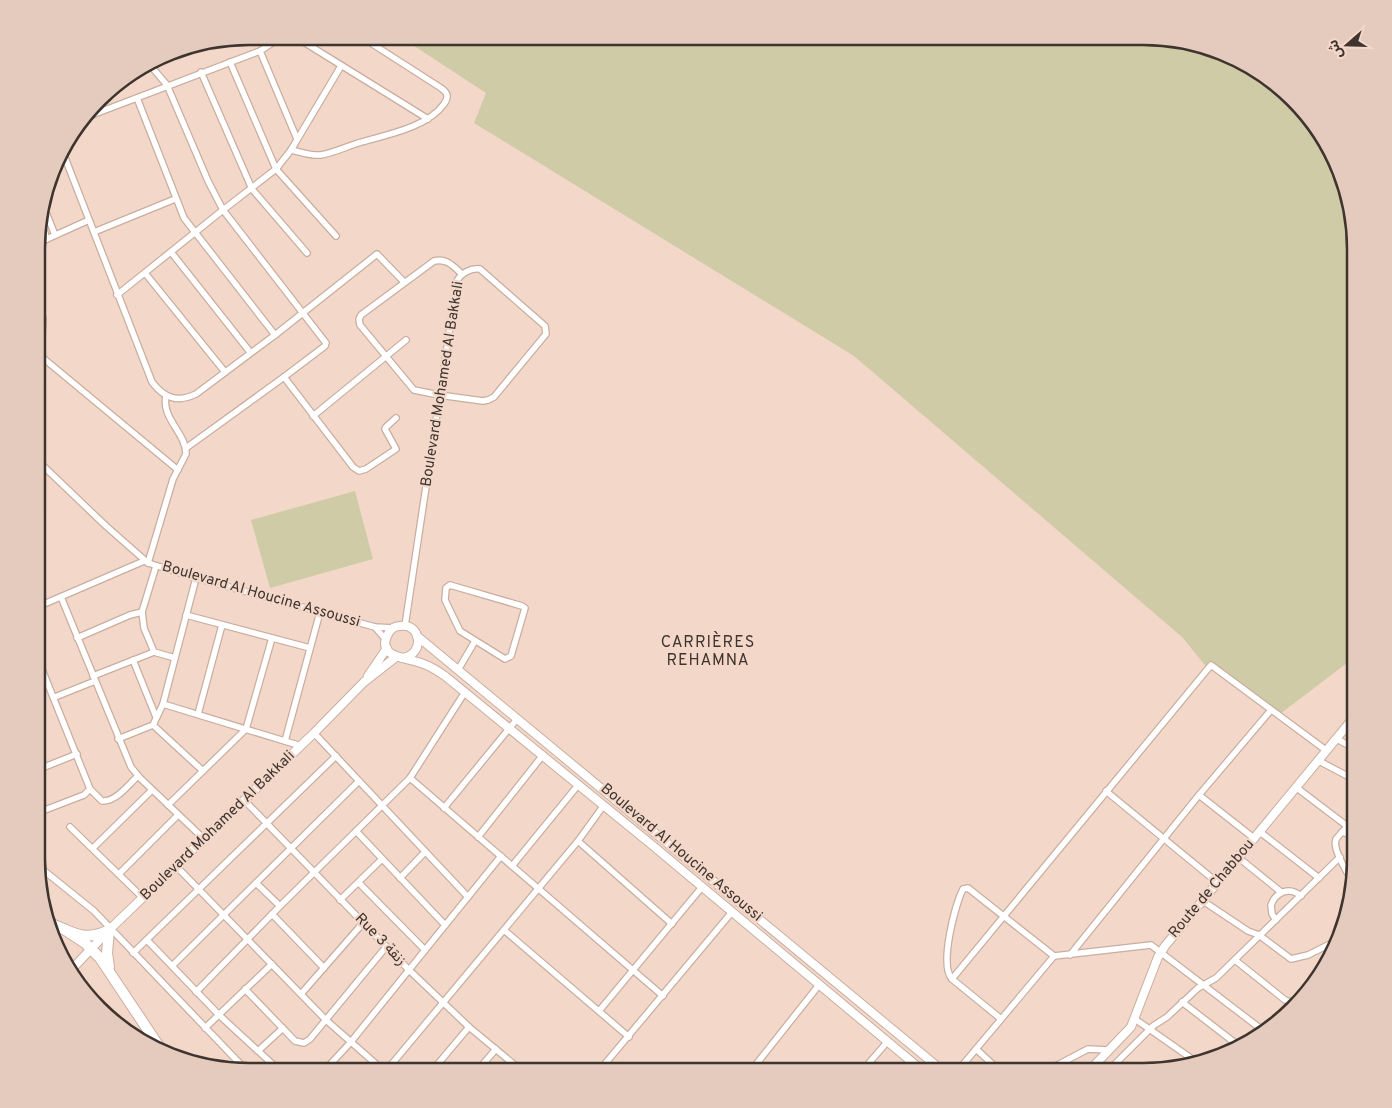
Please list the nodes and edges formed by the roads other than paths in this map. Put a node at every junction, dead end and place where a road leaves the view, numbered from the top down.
1 (269, 45) edge
2 (308, 45) edge
3 (374, 45) edge
4 (260, 51) junction
5 (230, 62) junction
6 (342, 66) junction
7 (153, 69) edge
8 (201, 72) junction
9 (168, 85) junction
10 (137, 98) junction
11 (97, 113) edge
12 (428, 119) junction
13 (298, 139) junction
14 (291, 150) junction
15 (66, 160) edge
16 (276, 170) junction
17 (252, 189) junction
18 (175, 199) junction
19 (223, 210) junction
20 (48, 216) edge
21 (89, 220) junction
22 (94, 232) junction
23 (45, 233) edge
24 (195, 233) junction
25 (55, 235) junction
26 (336, 236) dead end
27 (47, 238) joint
28 (171, 252) junction
29 (307, 253) dead end
30 (145, 273) junction
31 (462, 274) junction
32 (404, 282) junction
33 (118, 295) junction
34 (302, 312) junction
35 (276, 334) junction
36 (406, 340) dead end
37 (250, 352) junction
38 (386, 356) junction
39 (45, 360) edge
40 (225, 372) junction
41 (284, 378) junction
42 (439, 395) junction
43 (166, 396) junction
44 (313, 416) junction
45 (396, 418) dead end
46 (186, 448) junction
47 (45, 467) edge
48 (178, 470) junction
49 (146, 562) junction
50 (156, 566) junction
51 (196, 578) junction
52 (61, 597) junction
53 (45, 604) edge
54 (142, 612) junction
55 (320, 612) junction
56 (186, 615) junction
57 (222, 625) junction
58 (405, 626) junction
59 (374, 627) junction
60 (394, 628) junction
61 (417, 636) junction
62 (78, 638) junction
63 (272, 638) junction
64 (474, 641) junction
65 (386, 644) junction
66 (310, 648) junction
67 (154, 652) junction
68 (175, 658) junction
69 (399, 658) junction
70 (133, 660) junction
71 (458, 670) junction
72 (45, 675) edge
73 (94, 678) junction
74 (364, 682) junction
75 (465, 692) junction
76 (55, 697) junction
77 (163, 704) junction
78 (1271, 710) junction
79 (198, 714) junction
80 (156, 717) junction
81 (518, 718) junction
82 (153, 725) junction
83 (1347, 726) edge
84 (510, 728) junction
85 (246, 729) junction
86 (314, 733) junction
87 (118, 739) junction
88 (1337, 739) junction
89 (285, 741) junction
90 (1347, 745) edge
91 (301, 746) junction
92 (1327, 751) junction
93 (77, 754) junction
94 (544, 755) junction
95 (336, 756) junction
96 (1319, 761) junction
97 (45, 767) edge
98 (203, 771) junction
99 (138, 776) junction
100 (1347, 776) edge
101 (410, 778) junction
102 (359, 781) junction
103 (578, 784) junction
104 (1297, 788) junction
105 (90, 789) junction
106 (152, 790) junction
107 (1106, 791) junction
108 (1199, 795) junction
109 (244, 800) junction
110 (168, 805) junction
111 (383, 806) junction
112 (604, 806) junction
113 (444, 808) junction
114 (45, 809) edge
115 (178, 815) junction
116 (266, 823) junction
117 (1347, 826) joint
118 (70, 827) dead end
119 (356, 831) junction
120 (1260, 832) junction
121 (1342, 832) junction
122 (1347, 834) edge
123 (478, 837) junction
124 (204, 839) junction
125 (1163, 839) junction
126 (1255, 839) junction
127 (578, 841) junction
128 (93, 848) junction
129 (291, 848) junction
130 (426, 852) junction
131 (500, 856) junction
132 (382, 858) junction
133 (1239, 858) junction
134 (1340, 858) junction
135 (176, 866) junction
136 (512, 866) junction
137 (45, 871) edge
138 (1347, 871) edge
139 (314, 872) junction
140 (119, 874) junction
141 (400, 878) junction
142 (1319, 878) junction
143 (256, 883) junction
144 (358, 883) junction
145 (1218, 883) junction
146 (702, 887) junction
147 (199, 889) junction
148 (538, 889) junction
149 (1281, 892) junction
150 (1301, 896) junction
151 (468, 897) junction
152 (143, 898) junction
153 (340, 900) junction
154 (1203, 901) junction
155 (280, 906) junction
156 (732, 912) junction
157 (272, 914) junction
158 (224, 915) junction
159 (1004, 915) junction
160 (1276, 920) junction
161 (363, 922) junction
162 (672, 924) junction
163 (56, 926) edge
164 (445, 926) junction
165 (64, 929) junction
166 (110, 930) junction
167 (504, 930) junction
168 (1259, 935) junction
169 (248, 938) junction
170 (147, 940) junction
171 (1328, 945) edge
172 (386, 947) junction
173 (92, 949) junction
174 (425, 950) junction
175 (1161, 952) junction
176 (133, 953) junction
177 (1070, 955) junction
178 (1054, 956) junction
179 (1235, 960) junction
180 (272, 964) junction
181 (75, 966) edge
182 (172, 966) junction
183 (324, 968) junction
184 (110, 970) junction
185 (409, 970) junction
186 (633, 970) junction
187 (952, 979) junction
188 (819, 984) junction
189 (1203, 985) junction
190 (246, 989) junction
191 (196, 992) junction
192 (301, 994) junction
193 (663, 996) junction
194 (1289, 1001) edge
195 (444, 1002) junction
196 (1182, 1002) junction
197 (599, 1011) junction
198 (219, 1015) junction
199 (1001, 1019) junction
200 (1135, 1019) junction
201 (326, 1020) junction
202 (469, 1027) junction
203 (205, 1028) junction
204 (283, 1028) junction
205 (1258, 1028) edge
206 (1149, 1029) junction
207 (629, 1037) junction
208 (155, 1040) edge
209 (888, 1041) junction
210 (1233, 1042) edge
211 (350, 1043) junction
212 (496, 1049) junction
213 (976, 1049) junction
214 (1108, 1050) junction
215 (258, 1051) junction
216 (1189, 1058) edge
217 (239, 1063) edge
218 (271, 1063) edge
219 (331, 1063) edge
220 (375, 1063) edge
221 (392, 1063) edge
222 (439, 1063) edge
223 (484, 1063) edge
224 (512, 1063) edge
225 (607, 1063) edge
226 (757, 1063) edge
227 (869, 1063) edge
228 (914, 1063) edge
229 (933, 1063) edge
230 (964, 1063) edge
231 (991, 1063) edge
232 (1061, 1063) edge
233 (1096, 1063) edge
234 (1116, 1063) edge

1 - 4 street
2 - 6 street
3 - 12 street
4 - 5 street
4 - 13 street
5 - 8 street
5 - 16 street
6 - 12 street
6 - 13 street
7 - 9 street
8 - 9 street
8 - 17 street
9 - 10 street
9 - 19 street
10 - 11 street
10 - 18 street
12 - 14 street
13 - 14 street
14 - 16 street
15 - 21 street
16 - 17 street
16 - 26 street
17 - 19 street
17 - 29 street
18 - 22 street
18 - 24 street
19 - 24 street
19 - 34 street
20 - 25 street
21 - 22 street
21 - 25 street
22 - 33 street
23 - 27 street
24 - 28 street
24 - 35 street
25 - 27 street
28 - 30 street
28 - 37 street
30 - 33 street
30 - 40 street
31 - 32 street
31 - 42 street, Boulevard Mohamed Al Bakkali
31 - 42 street, Boulevard Mohamed Al Bakkali
32 - 34 street
32 - 38 street
33 - 43 street
34 - 35 street
34 - 41 street
35 - 37 street
36 - 38 street
37 - 40 street
38 - 42 street
38 - 44 street
39 - 48 street
40 - 43 street
41 - 44 street
41 - 46 street
42 - 58 street, Boulevard Mohamed Al Bakkali
43 - 46 street
44 - 45 street
46 - 48 street
47 - 49 street, Boulevard Al Houcine Assoussi
48 - 49 street
49 - 50 street, Boulevard Al Houcine Assoussi
49 - 52 street
50 - 51 street, Boulevard Al Houcine Assoussi
50 - 54 street
51 - 55 street, Boulevard Al Houcine Assoussi
51 - 56 street
52 - 53 street
52 - 62 street
54 - 62 street
54 - 67 street
55 - 59 street, Boulevard Al Houcine Assoussi
55 - 66 street
56 - 57 street
56 - 68 street
57 - 63 street
57 - 79 street
58 - 60 street
58 - 61 street
59 - 60 street, Boulevard Al Houcine Assoussi
59 - 65 street, Boulevard Al Houcine Assoussi
60 - 65 street
61 - 69 street
61 - 71 street, Boulevard Al Houcine Assoussi
62 - 73 street
63 - 66 street
63 - 85 street
64 - 64 street
64 - 71 street
65 - 69 street
65 - 74 street, Boulevard Mohamed Al Bakkali
66 - 89 street
67 - 68 street
67 - 70 street
68 - 77 street
69 - 74 street, Boulevard Mohamed Al Bakkali
69 - 75 street, Boulevard Al Houcine Assoussi
70 - 73 street
70 - 80 street
71 - 81 street, Boulevard Al Houcine Assoussi
72 - 76 street
73 - 76 street
73 - 87 street
74 - 86 street, Boulevard Mohamed Al Bakkali
75 - 84 street, Boulevard Al Houcine Assoussi
75 - 101 street
76 - 93 street
77 - 79 street
77 - 80 street
78 - 92 street
78 - 107 street
78 - 108 street
79 - 85 street
80 - 82 street
81 - 84 street
81 - 229 street, Boulevard Al Houcine Assoussi
82 - 87 street
82 - 98 street
83 - 88 street, Route de Chabbou
84 - 94 street, Boulevard Al Houcine Assoussi
84 - 113 street
85 - 89 street
85 - 98 street
86 - 91 street, Boulevard Mohamed Al Bakkali
86 - 95 street
87 - 99 street
88 - 90 street
88 - 92 street, Route de Chabbou
89 - 91 street
91 - 109 street, Boulevard Mohamed Al Bakkali
92 - 96 street, Route de Chabbou
93 - 97 street
93 - 105 street
94 - 103 street, Boulevard Al Houcine Assoussi
94 - 123 street
95 - 102 street
95 - 116 street
96 - 100 street
96 - 104 street, Route de Chabbou
98 - 110 street
99 - 105 street
99 - 106 street
101 - 111 street
101 - 113 street
102 - 111 street
102 - 129 street
103 - 112 street, Boulevard Al Houcine Assoussi
103 - 136 street
104 - 117 street
104 - 120 street, Route de Chabbou
105 - 114 street
106 - 110 street
106 - 128 street
107 - 125 street
107 - 159 street
108 - 125 street
108 - 126 street
109 - 116 street, Rue 3 زنقة
109 - 124 street, Boulevard Mohamed Al Bakkali
110 - 115 street
111 - 119 street
111 - 130 street
112 - 127 street
112 - 146 street, Boulevard Al Houcine Assoussi
113 - 123 street
115 - 124 street
115 - 140 street
116 - 129 street, Rue 3 زنقة
116 - 147 street
117 - 121 street
118 - 128 street
119 - 132 street
119 - 139 street
120 - 126 street, Route de Chabbou
120 - 142 street
121 - 122 street
121 - 134 street
123 - 131 street
124 - 135 street, Boulevard Mohamed Al Bakkali
125 - 145 street
125 - 177 street
126 - 133 street, Route de Chabbou
127 - 148 street
127 - 162 street
128 - 140 street
129 - 139 street, Rue 3 زنقة
129 - 143 street
130 - 141 street
130 - 151 street
131 - 136 street
131 - 151 street
132 - 141 street
132 - 144 street
133 - 145 street, Route de Chabbou
133 - 149 street
134 - 138 street
134 - 142 street
135 - 147 street
135 - 152 street, Boulevard Mohamed Al Bakkali
136 - 148 street
137 - 166 street
139 - 153 street, Rue 3 زنقة
139 - 155 street
140 - 152 street
141 - 164 street
142 - 150 street
143 - 155 street
143 - 158 street
144 - 153 street
144 - 174 street
145 - 154 street, Route de Chabbou
146 - 156 street, Boulevard Al Houcine Assoussi
146 - 162 street
147 - 158 street
147 - 170 street
148 - 167 street
148 - 186 street
149 - 150 street
149 - 160 street
150 - 160 street
151 - 164 street
152 - 166 street, Boulevard Mohamed Al Bakkali
153 - 161 street, Rue 3 زنقة
154 - 168 street
154 - 175 street, Route de Chabbou
155 - 157 street
156 - 188 street, Boulevard Al Houcine Assoussi
156 - 193 street
157 - 169 street
157 - 183 street
158 - 169 street
158 - 182 street
159 - 178 street
159 - 187 street
159 - 187 street
160 - 168 street
161 - 172 street, Rue 3 زنقة
161 - 183 street
162 - 186 street
163 - 165 highway
164 - 174 street
165 - 166 highway
165 - 173 highway
166 - 173 street, Boulevard Mohamed Al Bakkali
166 - 176 street
166 - 184 highway
167 - 195 street
167 - 197 street
168 - 171 street
168 - 179 street
169 - 180 street
169 - 191 street
170 - 176 street
170 - 182 street
172 - 185 street, Rue 3 زنقة
172 - 201 street
173 - 181 street, Boulevard Mohamed Al Bakkali
173 - 184 highway
174 - 185 street
175 - 177 street
175 - 189 street
175 - 200 street, Route de Chabbou
176 - 203 street
177 - 178 street
178 - 199 street
179 - 189 street
179 - 194 street
180 - 190 street
180 - 192 street
182 - 191 street
183 - 192 street
184 - 208 highway
185 - 195 street, Rue 3 زنقة
185 - 211 street
186 - 193 street
186 - 197 street
187 - 199 street
188 - 209 street, Boulevard Al Houcine Assoussi
188 - 226 street
189 - 196 street
189 - 205 street
190 - 198 street
190 - 204 street
191 - 198 street
192 - 201 street
193 - 207 street
195 - 202 street, Rue 3 زنقة
195 - 221 street
196 - 206 street
196 - 210 street
197 - 207 street
198 - 203 street
198 - 215 street
199 - 213 street
200 - 206 street
200 - 214 street, Route de Chabbou
201 - 204 street
201 - 211 street
202 - 212 street, Rue 3 زنقة
202 - 222 street
203 - 217 street
204 - 215 street
206 - 216 street
206 - 234 street
207 - 225 street
209 - 227 street
209 - 228 street, Boulevard Al Houcine Assoussi
211 - 219 street
211 - 220 street
212 - 223 street
212 - 224 street, Rue 3 زنقة
213 - 230 street
213 - 231 street
214 - 232 street
214 - 233 street, Route de Chabbou
215 - 218 street

